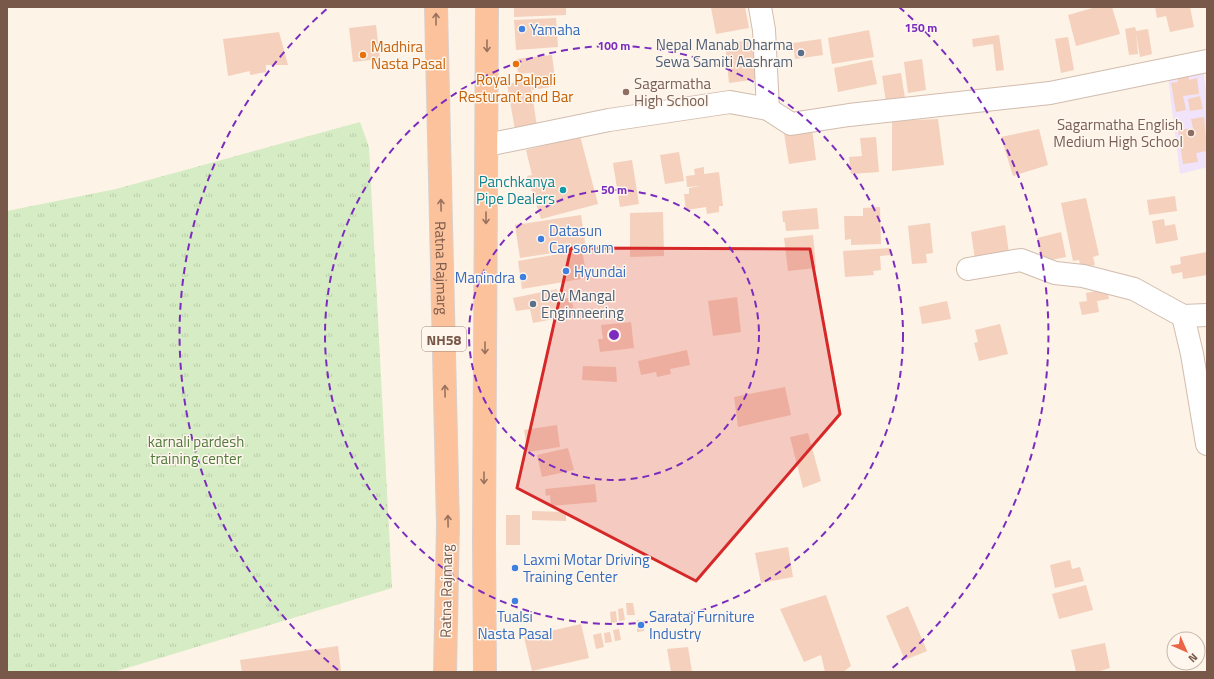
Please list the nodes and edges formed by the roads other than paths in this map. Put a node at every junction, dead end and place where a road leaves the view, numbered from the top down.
1 (436, 7) edge
2 (487, 7) edge
3 (760, 7) edge
4 (1207, 61) edge
5 (768, 109) junction
6 (486, 145) junction
7 (968, 269) dead end
8 (1207, 315) edge
9 (1183, 316) junction
10 (1207, 444) edge
11 (445, 672) edge
12 (485, 672) edge

11 -> 1 highway, Ratna Rajmarg / NH58
2 -> 6 highway, NH58
3 - 5 street
4 - 5 street
5 - 6 street
6 -> 12 highway, NH58
7 - 9 street
8 - 9 street
9 - 10 street

